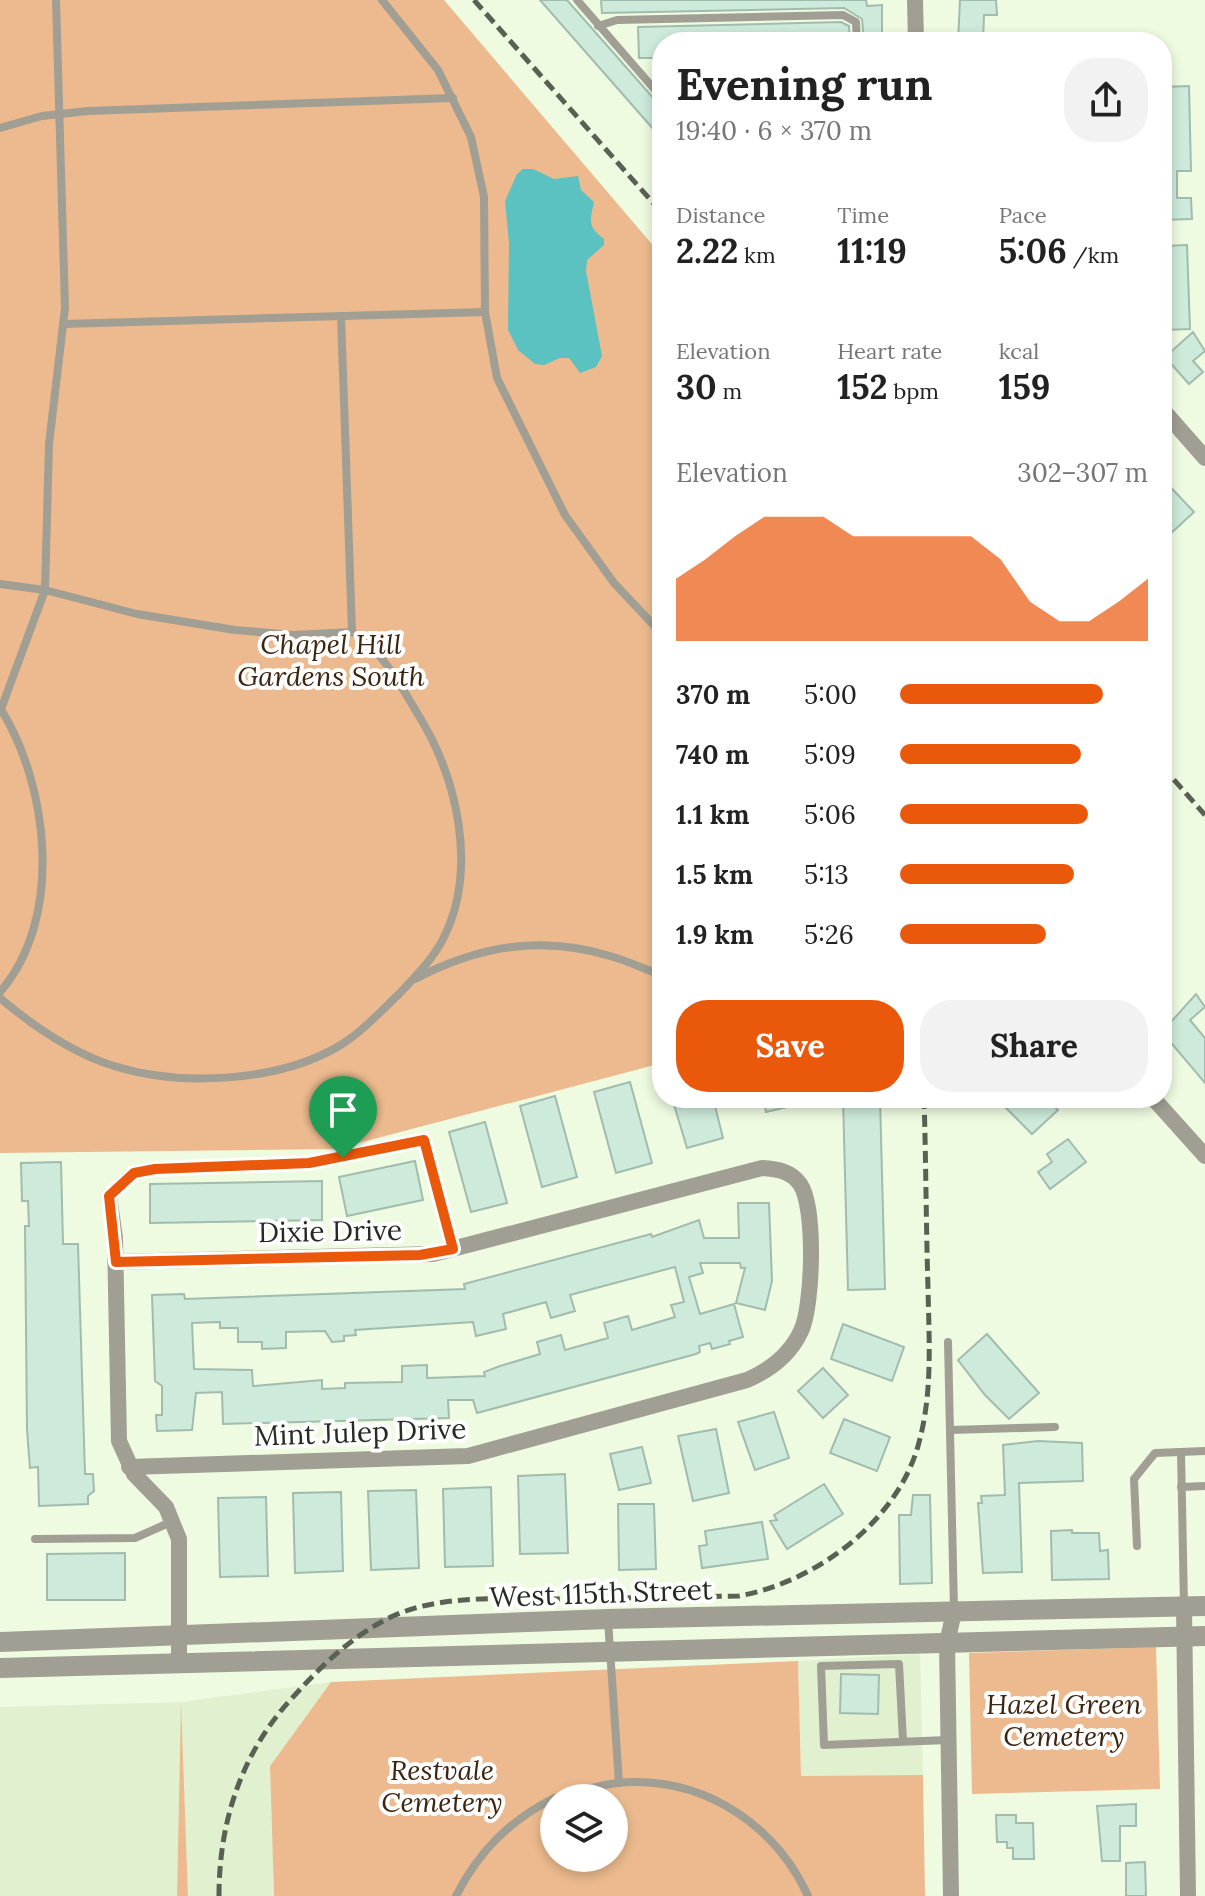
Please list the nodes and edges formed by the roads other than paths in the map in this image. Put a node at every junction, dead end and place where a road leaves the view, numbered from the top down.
1 (56, 0) edge
2 (382, 0) edge
3 (577, 0) edge
4 (915, 0) edge
5 (598, 26) junction
6 (856, 32) edge
7 (916, 32) edge
8 (652, 87) edge
9 (453, 98) junction
10 (59, 113) junction
11 (0, 128) edge
12 (485, 312) junction
13 (341, 316) junction
14 (63, 324) junction
15 (1172, 420) edge
16 (1205, 458) edge
17 (0, 584) edge
18 (45, 590) junction
19 (652, 623) edge
20 (352, 632) junction
21 (0, 709) edge
22 (652, 971) edge
23 (411, 981) junction
24 (0, 995) edge
25 (1162, 1108) edge
26 (1205, 1156) edge
27 (109, 1196) joint
28 (453, 1249) junction
29 (116, 1262) junction
30 (948, 1342) dead end
31 (772, 1367) joint
32 (1055, 1427) dead end
33 (951, 1430) junction
34 (1205, 1451) edge
35 (1181, 1452) junction
36 (129, 1467) junction
37 (1205, 1486) edge
38 (1181, 1487) junction
39 (173, 1521) junction
40 (35, 1539) dead end
41 (1137, 1546) dead end
42 (1195, 1606) edge
43 (954, 1612) junction
44 (608, 1619) junction
45 (180, 1636) junction
46 (1195, 1636) edge
47 (0, 1642) edge
48 (947, 1643) junction
49 (611, 1651) junction
50 (179, 1662) junction
51 (0, 1668) edge
52 (947, 1740) junction
53 (903, 1741) junction
54 (619, 1783) junction
55 (615, 1784) edge
56 (540, 1806) edge
57 (456, 1896) edge
58 (808, 1896) edge
59 (951, 1896) edge
60 (1188, 1896) edge

1 - 10 lane
2 - 9 lane
3 - 5 lane
4 - 7 street
5 - 6 lane
5 - 8 lane
9 - 10 lane
9 - 12 lane
10 - 11 lane
10 - 14 lane
12 - 13 lane
12 - 19 lane
13 - 14 lane
13 - 20 lane
14 - 18 lane
15 - 16 street
17 - 18 lane
18 - 20 lane
18 - 21 lane
20 - 23 lane
21 - 24 lane
22 - 23 lane
23 - 24 lane
25 - 26 street
27 - 28 lane
27 - 29 street
28 - 29 street, Dixie Drive
28 - 31 street, Dixie Drive
29 - 36 street
30 - 33 lane
31 - 36 street, Mint Julep Drive
32 - 33 lane
33 - 43 lane
34 - 35 lane
35 - 38 lane
35 - 41 lane
36 - 39 street
37 - 38 lane
38 - 42 lane
39 - 40 lane
39 - 45 street
42 - 43 street, West 115th Street
42 - 46 street
43 - 44 street, West 115th Street
43 - 48 street
44 - 45 street, West 115th Street
44 - 49 lane
45 - 47 street, West 115th Street
45 - 50 street
46 - 48 street, West 115th Street
46 - 60 street
48 - 49 street, West 115th Street
48 - 52 street
49 - 50 street, West 115th Street
49 - 54 lane
50 - 51 street, West 115th Street
52 - 53 lane
52 - 59 street
53 - 53 lane
54 - 55 lane
54 - 58 lane
56 - 57 lane

